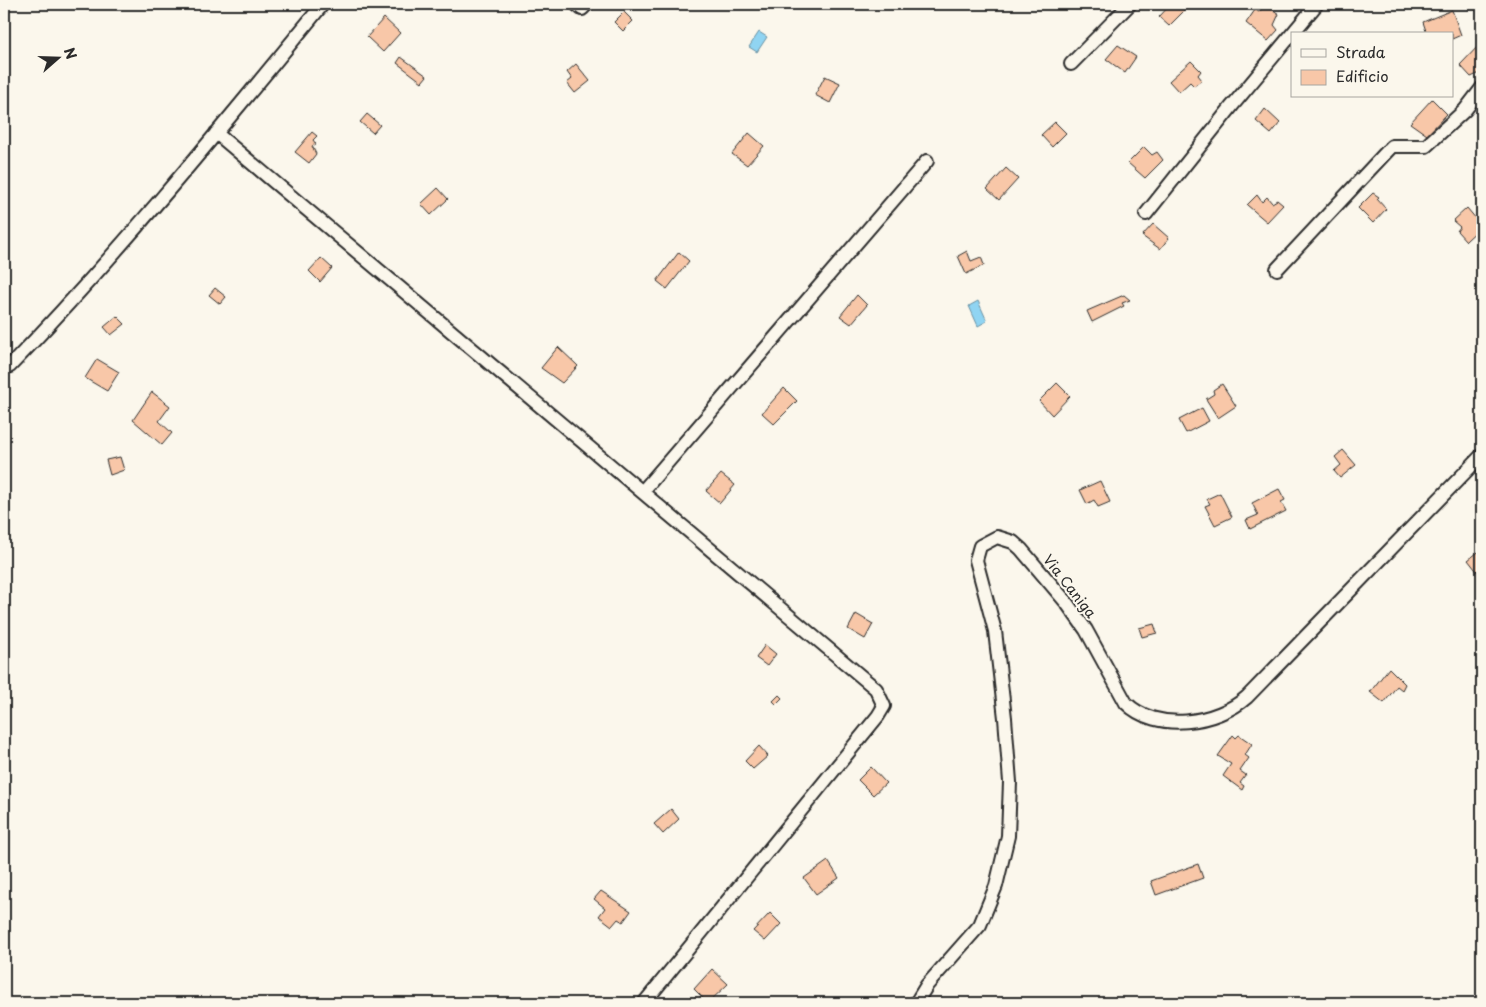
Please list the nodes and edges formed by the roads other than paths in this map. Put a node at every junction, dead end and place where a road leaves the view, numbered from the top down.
1 (323, 4) edge
2 (576, 4) edge
3 (587, 4) edge
4 (1130, 4) edge
5 (1317, 4) edge
6 (1294, 32) edge
7 (1291, 35) edge
8 (1071, 64) dead end
9 (1482, 88) edge
10 (216, 133) junction
11 (927, 161) dead end
12 (1146, 214) dead end
13 (1278, 269) dead end
14 (4, 368) edge
15 (1482, 455) edge
16 (642, 492) junction
17 (644, 1003) edge
18 (916, 1003) edge

1 - 10 street
2 - 3 street
4 - 8 street
5 - 6 street
7 - 12 street
9 - 13 street
10 - 14 street
10 - 16 street
11 - 16 street
15 - 18 street, Via Caniga
16 - 17 street

